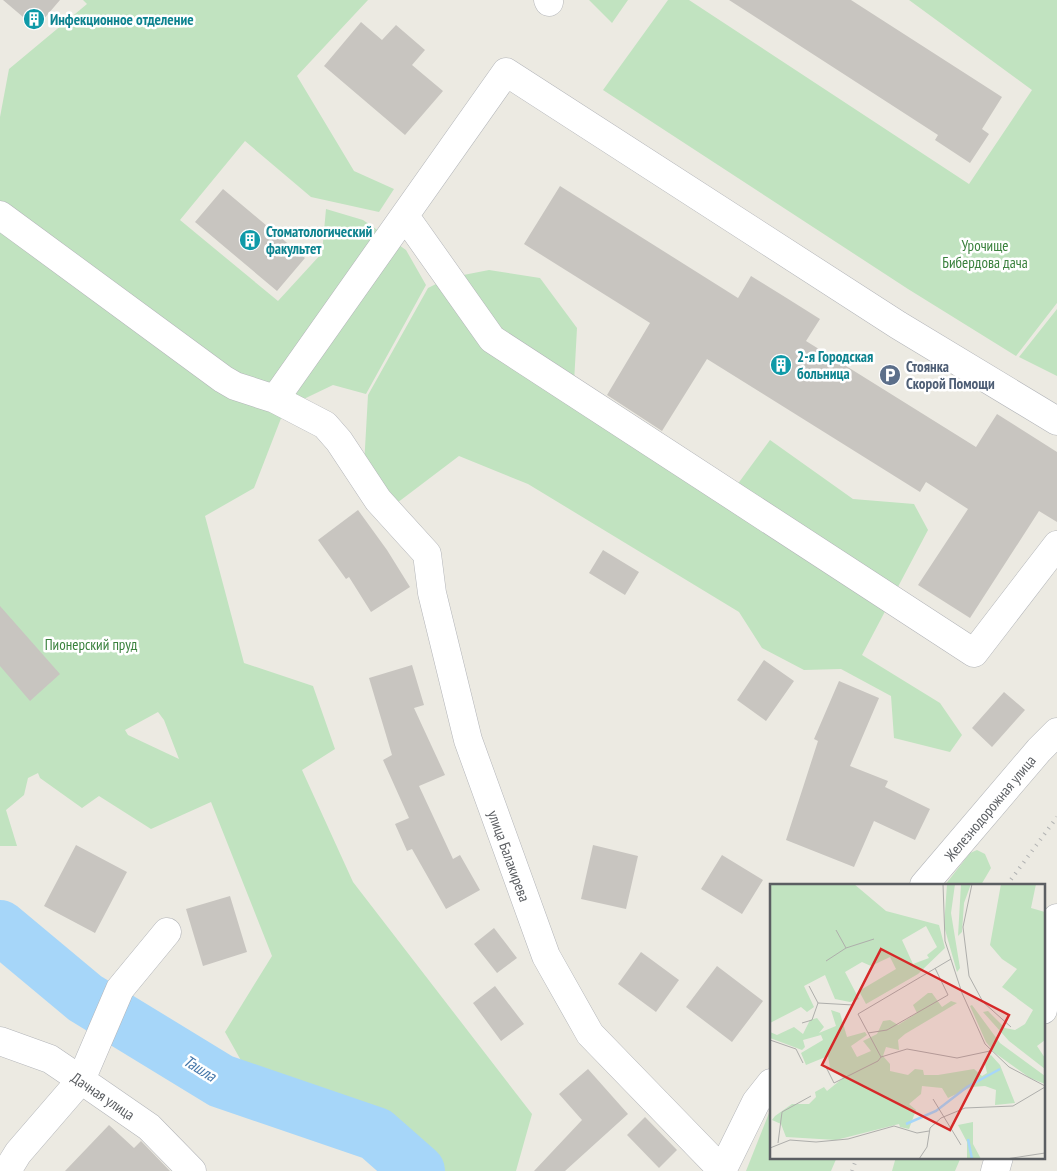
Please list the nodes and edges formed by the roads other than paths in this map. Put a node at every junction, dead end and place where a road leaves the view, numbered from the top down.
1 (0, 215) edge
2 (405, 216) junction
3 (275, 399) junction
4 (1057, 421) edge
5 (1057, 545) edge
6 (1057, 732) edge
7 (925, 884) edge
8 (1057, 918) edge
9 (167, 932) dead end
10 (1044, 1000) edge
11 (0, 1042) edge
12 (81, 1080) junction
13 (770, 1084) edge
14 (1000, 1158) edge
15 (7, 1171) edge
16 (192, 1171) edge
17 (722, 1171) edge
18 (994, 1171) edge

1 - 3 street, улица Балакирева
2 - 3 street
2 - 4 street
2 - 5 street
3 - 17 street, улица Балакирева
6 - 7 street, Железнодорожная улица
8 - 10 street
9 - 12 street
11 - 12 street, Дачная улица
12 - 15 street
12 - 16 street, Дачная улица
13 - 17 street
14 - 18 street

